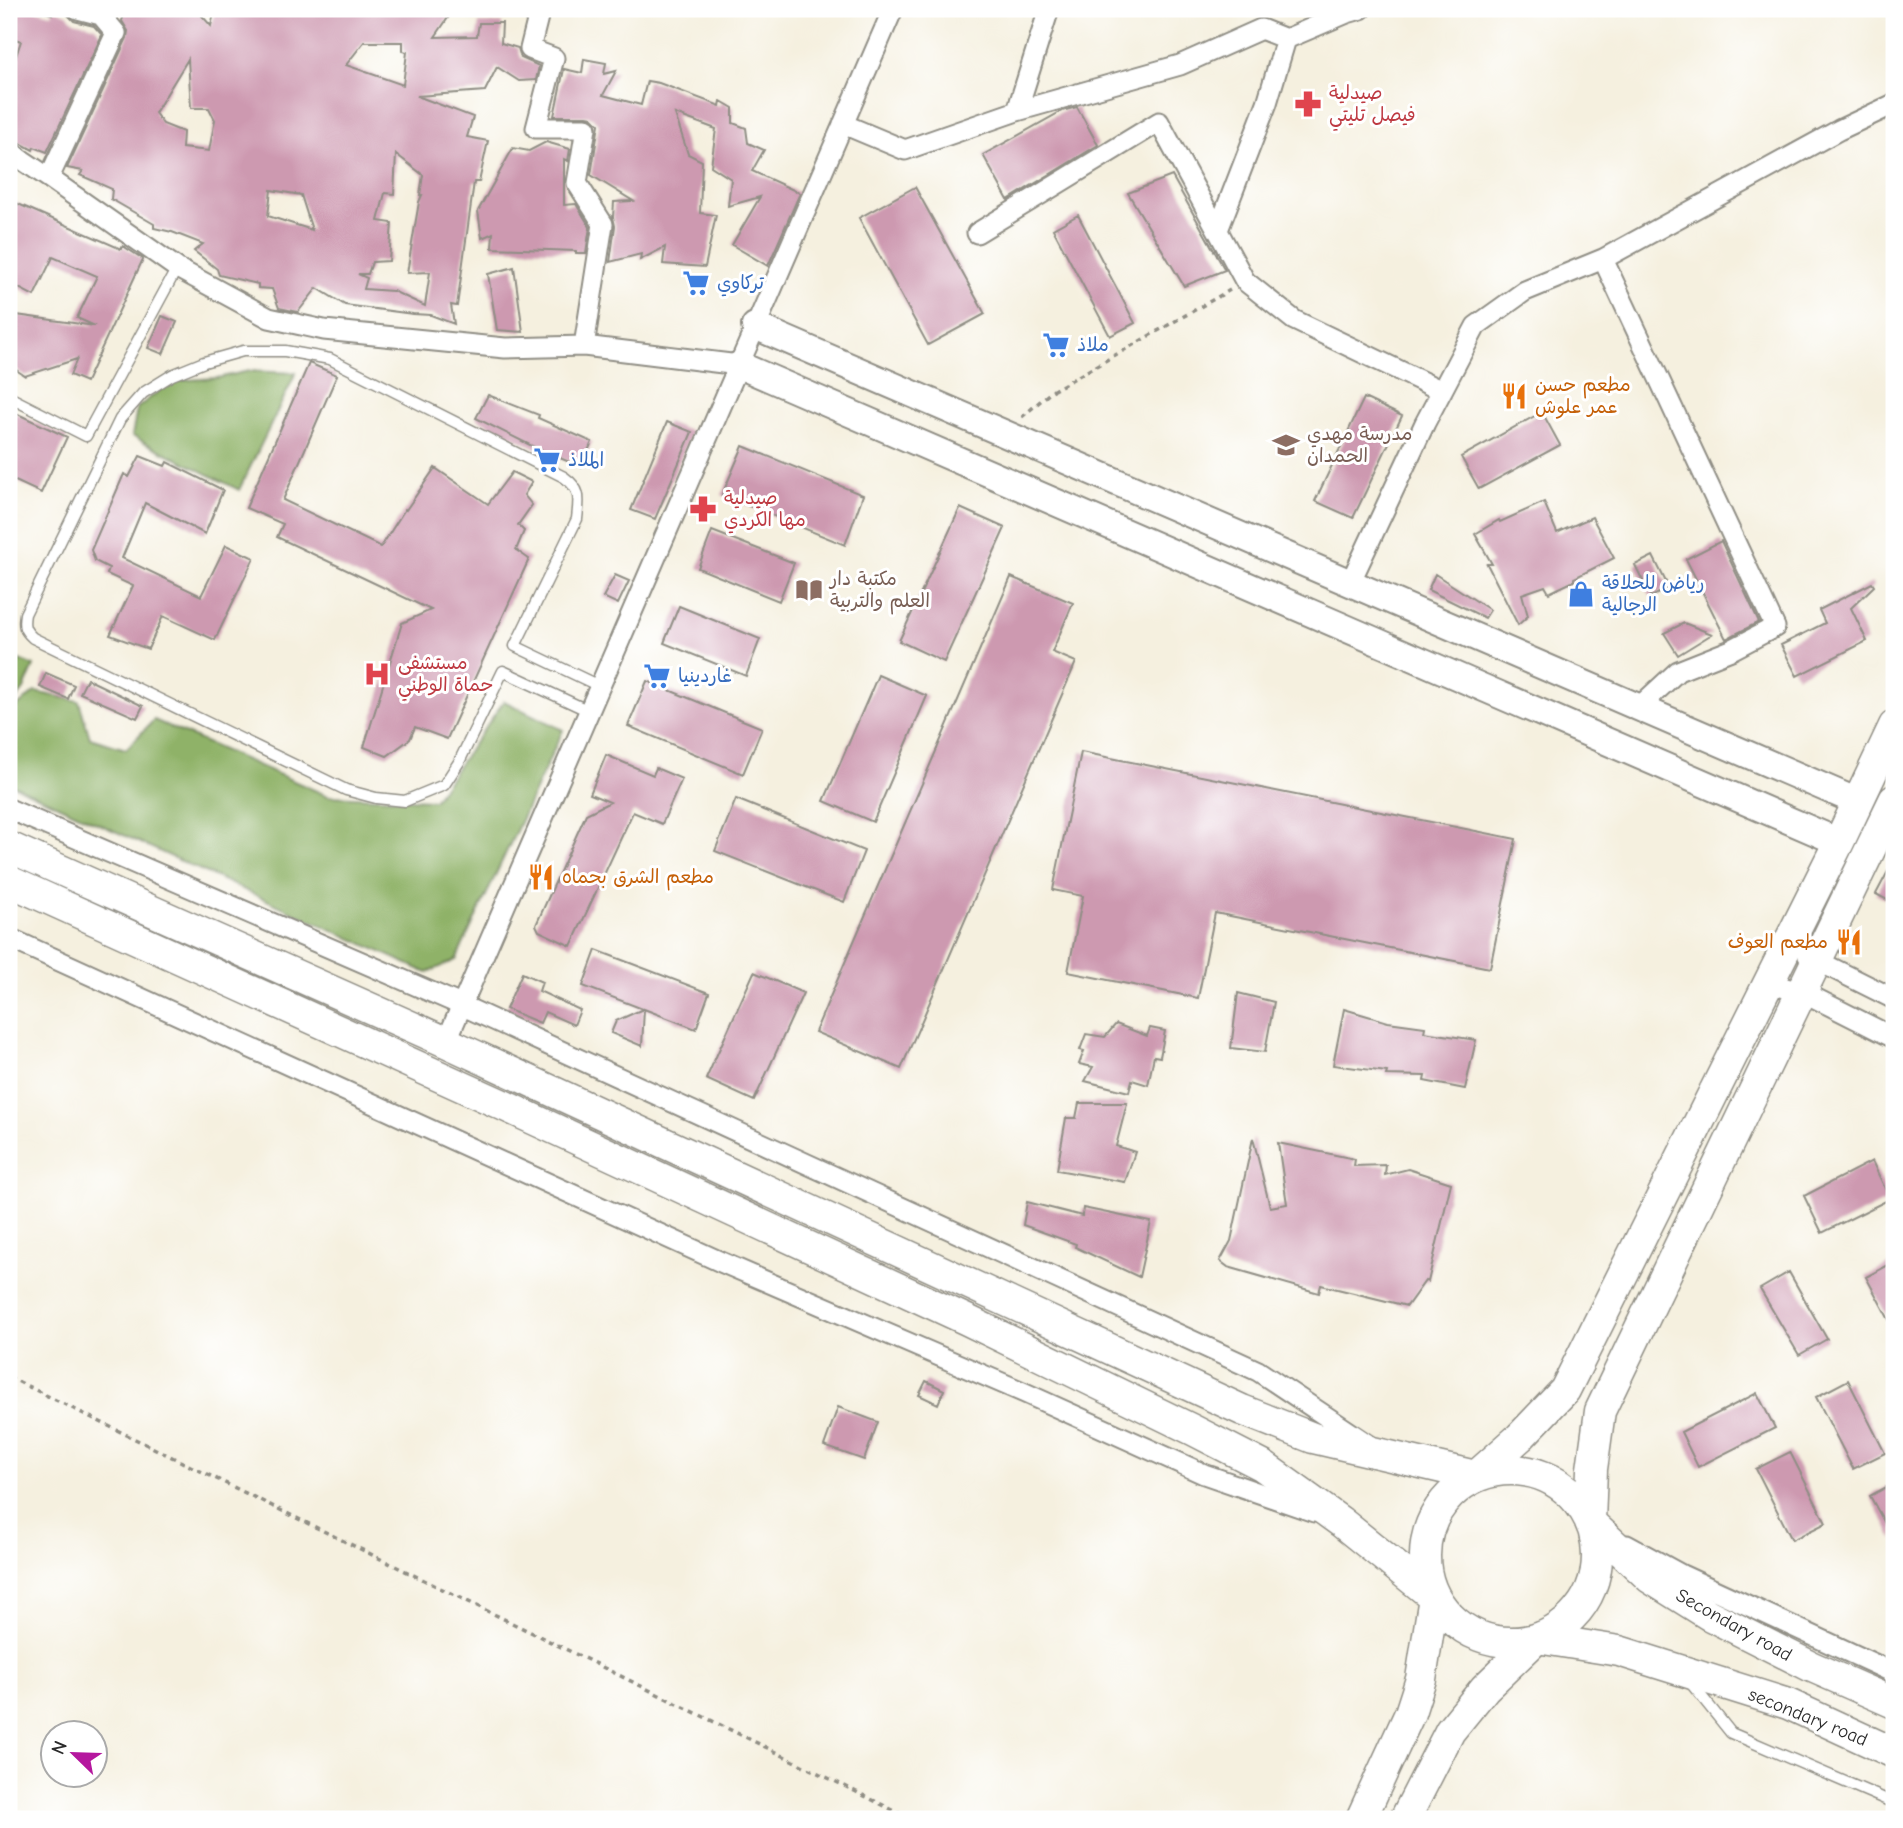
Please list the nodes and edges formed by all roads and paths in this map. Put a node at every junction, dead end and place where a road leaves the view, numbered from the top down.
1 (78, 9) edge
2 (540, 9) edge
3 (892, 9) edge
4 (1049, 9) edge
5 (1361, 9) edge
6 (1286, 39) junction
7 (1894, 104) edge
8 (1017, 111) junction
9 (843, 124) junction
10 (9, 151) edge
11 (50, 178) junction
12 (1218, 230) junction
13 (977, 233) dead end
14 (1603, 259) junction
15 (177, 268) junction
16 (1245, 281) junction
17 (755, 326) junction
18 (584, 345) junction
19 (739, 365) junction
20 (1442, 391) junction
21 (9, 397) edge
22 (1009, 436) junction
23 (1350, 583) junction
24 (599, 686) junction
25 (1639, 707) junction
26 (589, 711) junction
27 (1894, 726) edge
28 (1894, 800) edge
29 (1858, 802) junction
30 (9, 810) edge
31 (1839, 842) junction
32 (9, 847) edge
33 (9, 881) edge
34 (9, 938) edge
35 (1787, 946) junction
36 (1818, 961) junction
37 (1768, 984) junction
38 (1803, 992) junction
39 (1894, 999) edge
40 (461, 1005) junction
41 (1894, 1038) edge
42 (446, 1042) junction
43 (9, 1377) edge
44 (1382, 1454) junction
45 (1476, 1476) junction
46 (1341, 1522) junction
47 (1590, 1522) junction
48 (1434, 1597) junction
49 (1537, 1637) junction
50 (1681, 1670) junction
51 (1894, 1673) edge
52 (1894, 1703) edge
53 (1894, 1753) edge
54 (1894, 1803) edge
55 (911, 1819) edge
56 (1361, 1819) edge
57 (1405, 1819) edge

1 - 11 street
2 - 18 street
3 - 9 street
4 - 8 street
5 - 6 street
6 - 8 street
6 - 12 street
7 - 14 street
8 - 9 street
9 - 17 street
10 - 11 street
11 - 15 street
12 - 13 street
12 - 16 street
14 - 20 street
14 - 25 street
15 - 18 street
15 - 21 lane
16 - 20 street
16 - 22 path
17 - 19 street
17 - 22 main road
18 - 19 street
19 - 24 street
19 - 31 main road
20 - 23 street
22 - 23 main road
23 - 25 main road
24 - 26 street
24 - 26 lane
25 - 29 main road
26 - 40 street
27 - 29 main road
28 - 36 main road
29 - 31 main road
30 - 40 street
31 - 35 main road
32 - 42 main road
33 - 46 main road
34 - 46 street
35 - 36 street
35 - 37 main road
36 - 38 main road
36 - 39 street
37 - 38 street
37 - 45 main road
38 - 41 street
38 - 47 main road
40 - 42 street
40 - 44 street
42 - 44 main road
43 - 55 path
44 - 45 main road
45 - 47 main road
45 - 48 main road
46 - 48 main road
47 - 49 main road
47 - 51 street
47 - 52 main road, Secondary road
48 - 49 main road
48 - 56 main road
49 - 50 main road, secondary road
49 - 57 main road
50 - 53 main road, secondary road
50 - 54 lane

